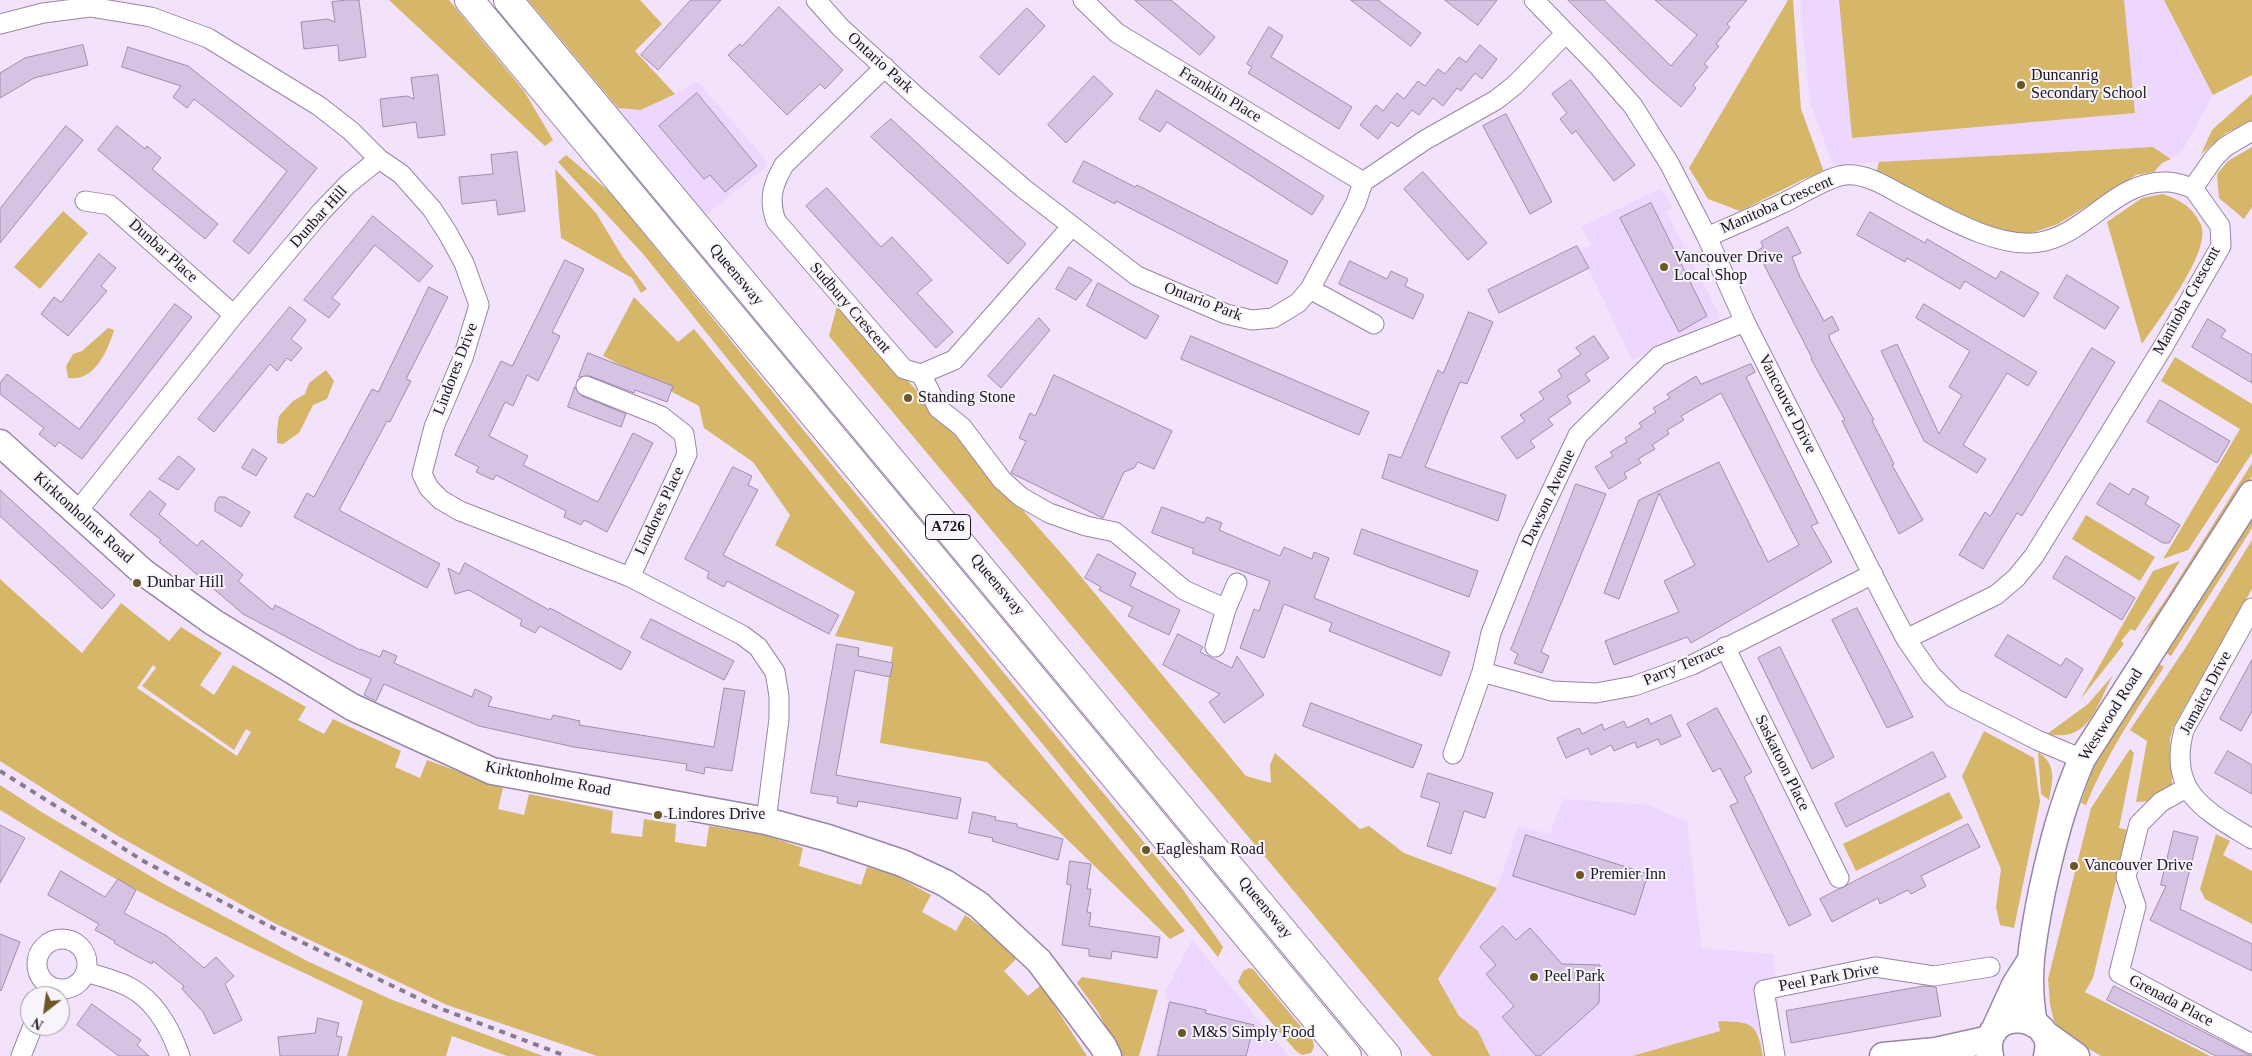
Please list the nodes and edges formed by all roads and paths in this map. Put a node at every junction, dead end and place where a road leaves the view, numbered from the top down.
1 (469, 0) edge
2 (508, 0) edge
3 (816, 0) edge
4 (1083, 0) edge
5 (1534, 0) edge
6 (0, 24) edge
7 (1566, 34) junction
8 (885, 66) junction
9 (2252, 131) edge
10 (379, 159) junction
11 (1363, 182) junction
12 (2193, 188) junction
13 (85, 201) dead end
14 (1072, 226) junction
15 (1707, 237) junction
16 (1310, 289) junction
17 (234, 315) junction
18 (1745, 322) junction
19 (1374, 324) dead end
20 (921, 374) junction
21 (586, 386) dead end
22 (0, 443) edge
23 (2252, 494) edge
24 (76, 512) junction
25 (1873, 574) junction
26 (630, 577) junction
27 (1237, 583) dead end
28 (2252, 608) edge
29 (1226, 609) junction
30 (2245, 637) edge
31 (1906, 639) junction
32 (1215, 647) dead end
33 (1725, 647) junction
34 (1482, 672) junction
35 (1453, 754) dead end
36 (2082, 759) junction
37 (2186, 788) junction
38 (766, 821) junction
39 (2252, 839) edge
40 (1839, 878) dead end
41 (2029, 962) junction
42 (1990, 968) dead end
43 (86, 972) junction
44 (44, 986) edge
45 (70, 988) edge
46 (29, 1036) edge
47 (2042, 1038) edge
48 (1991, 1042) edge
49 (2252, 1044) edge
50 (1946, 1054) edge
51 (21, 1056) edge
52 (180, 1056) edge
53 (1108, 1056) edge
54 (1347, 1056) edge
55 (1387, 1056) edge
56 (1775, 1056) edge
57 (1883, 1056) edge
58 (2076, 1056) edge

1 - 54 highway, Queensway / A726
2 - 55 highway, Queensway / A726
3 - 8 street, Ontario Park
4 - 11 street, Franklin Place
5 - 7 street, Vancouver Drive
6 - 10 street, Lindores Drive
7 - 11 street
7 - 15 street, Vancouver Drive
8 - 14 street, Ontario Park
8 - 20 street, Sudbury Crescent
9 - 12 street
10 - 17 street, Dunbar Hill
10 - 26 street, Lindores Drive
11 - 16 street, Ontario Park
12 - 15 street, Manitoba Crescent
12 - 31 street, Manitoba Crescent
13 - 17 street, Dunbar Place
14 - 16 street, Ontario Park
14 - 20 street
15 - 18 street, Vancouver Drive
16 - 19 street
17 - 24 street, Dunbar Hill
18 - 25 street, Vancouver Drive
18 - 34 street, Dawson Avenue
20 - 29 street
21 - 26 street, Lindores Place
22 - 24 street, Kirktonholme Road
23 - 36 street, Westwood Road
24 - 38 street, Kirktonholme Road
25 - 31 street, Vancouver Drive
25 - 33 street, Parry Terrace
26 - 38 street, Lindores Drive
27 - 29 street
28 - 30 street, Jamaica Drive
29 - 32 street
30 - 37 street, Jamaica Drive
31 - 36 street, Vancouver Drive
33 - 34 street, Parry Terrace
33 - 40 street, Saskatoon Place
34 - 35 street, Dawson Avenue
36 - 41 street, Westwood Road
37 - 39 street, Jamaica Drive
37 - 49 street, Grenada Place
38 - 53 street, Kirktonholme Road
41 - 47 street, Westwood Road
41 - 48 street, Westwood Road
42 - 56 street, Peel Park Drive
43 - 44 street
43 - 45 street
43 - 52 street
46 - 51 street
47 - 48 street
47 - 58 street
48 - 50 street
50 - 57 street

